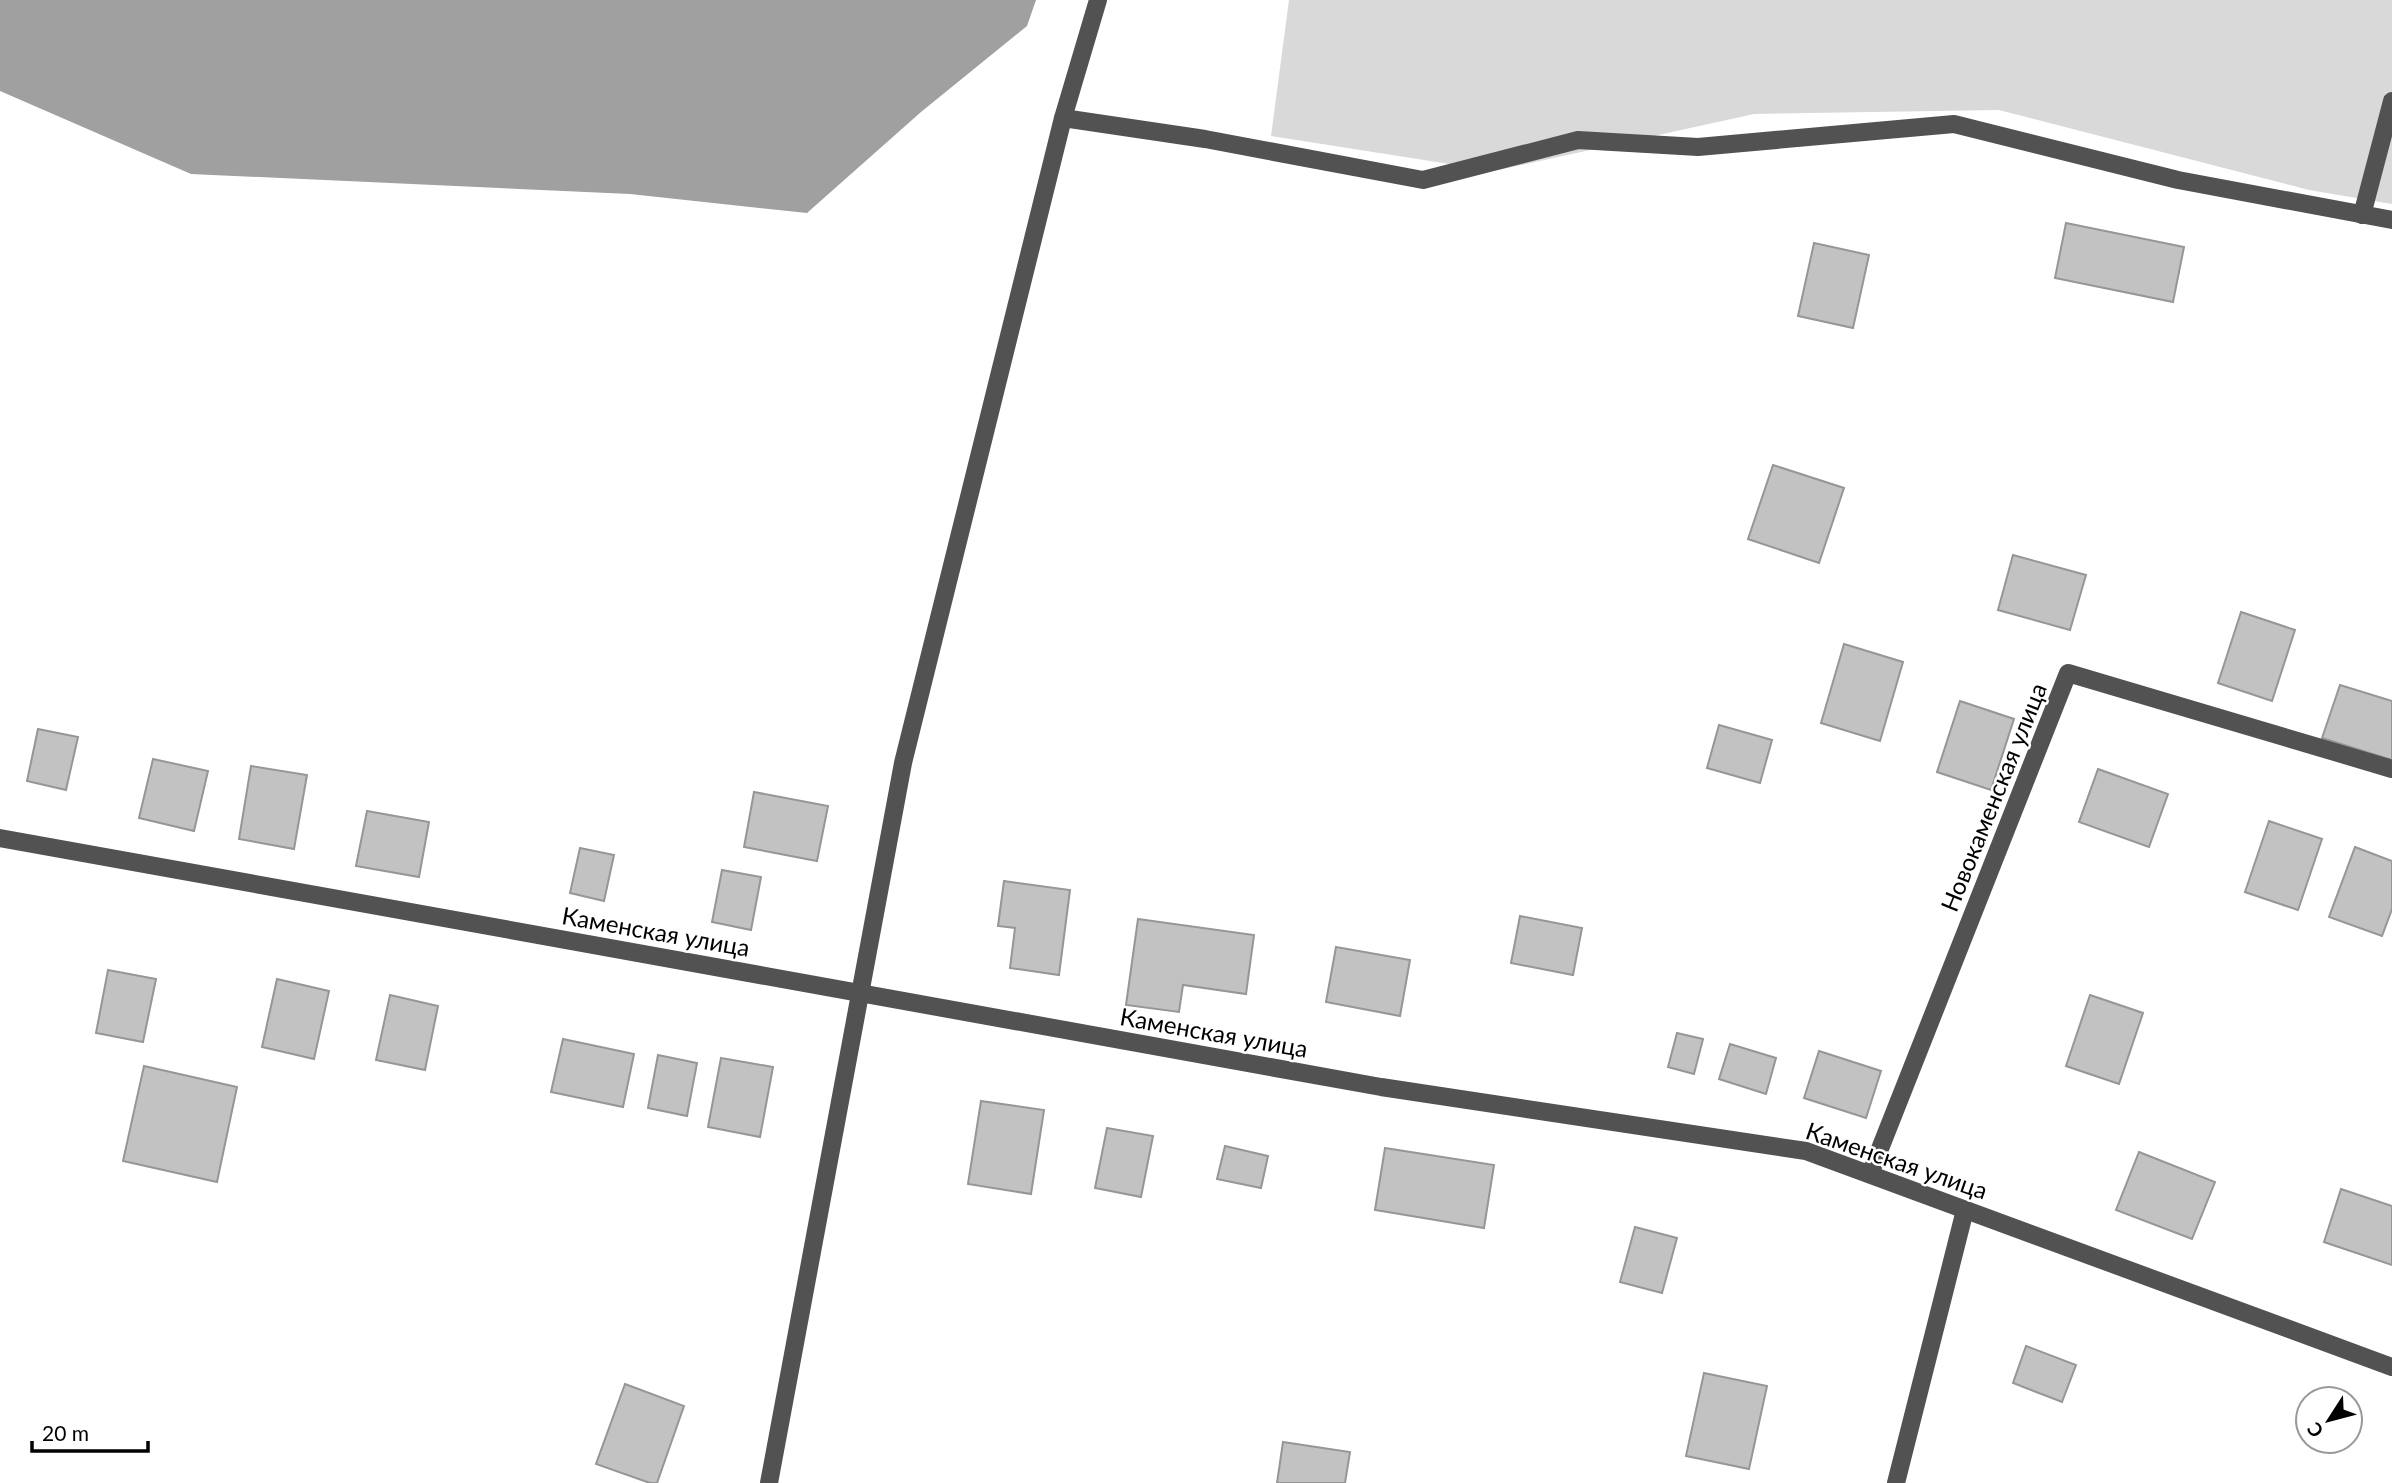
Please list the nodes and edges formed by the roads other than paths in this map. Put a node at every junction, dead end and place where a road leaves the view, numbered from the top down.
1 (1098, 0) edge
2 (2392, 101) edge
3 (1063, 118) junction
4 (2362, 215) junction
5 (2392, 220) edge
6 (2392, 769) edge
7 (0, 838) edge
8 (861, 993) junction
9 (1870, 1174) junction
10 (1965, 1209) junction
11 (2392, 1367) edge
12 (769, 1483) edge
13 (1896, 1483) edge

1 - 3 street
2 - 4 street
3 - 4 street
3 - 8 street
4 - 5 street
6 - 9 street, Новокаменская улица
7 - 8 street, Каменская улица
8 - 9 street, Каменская улица
8 - 12 street
9 - 10 street, Каменская улица
10 - 11 street, Каменская улица
10 - 13 street

